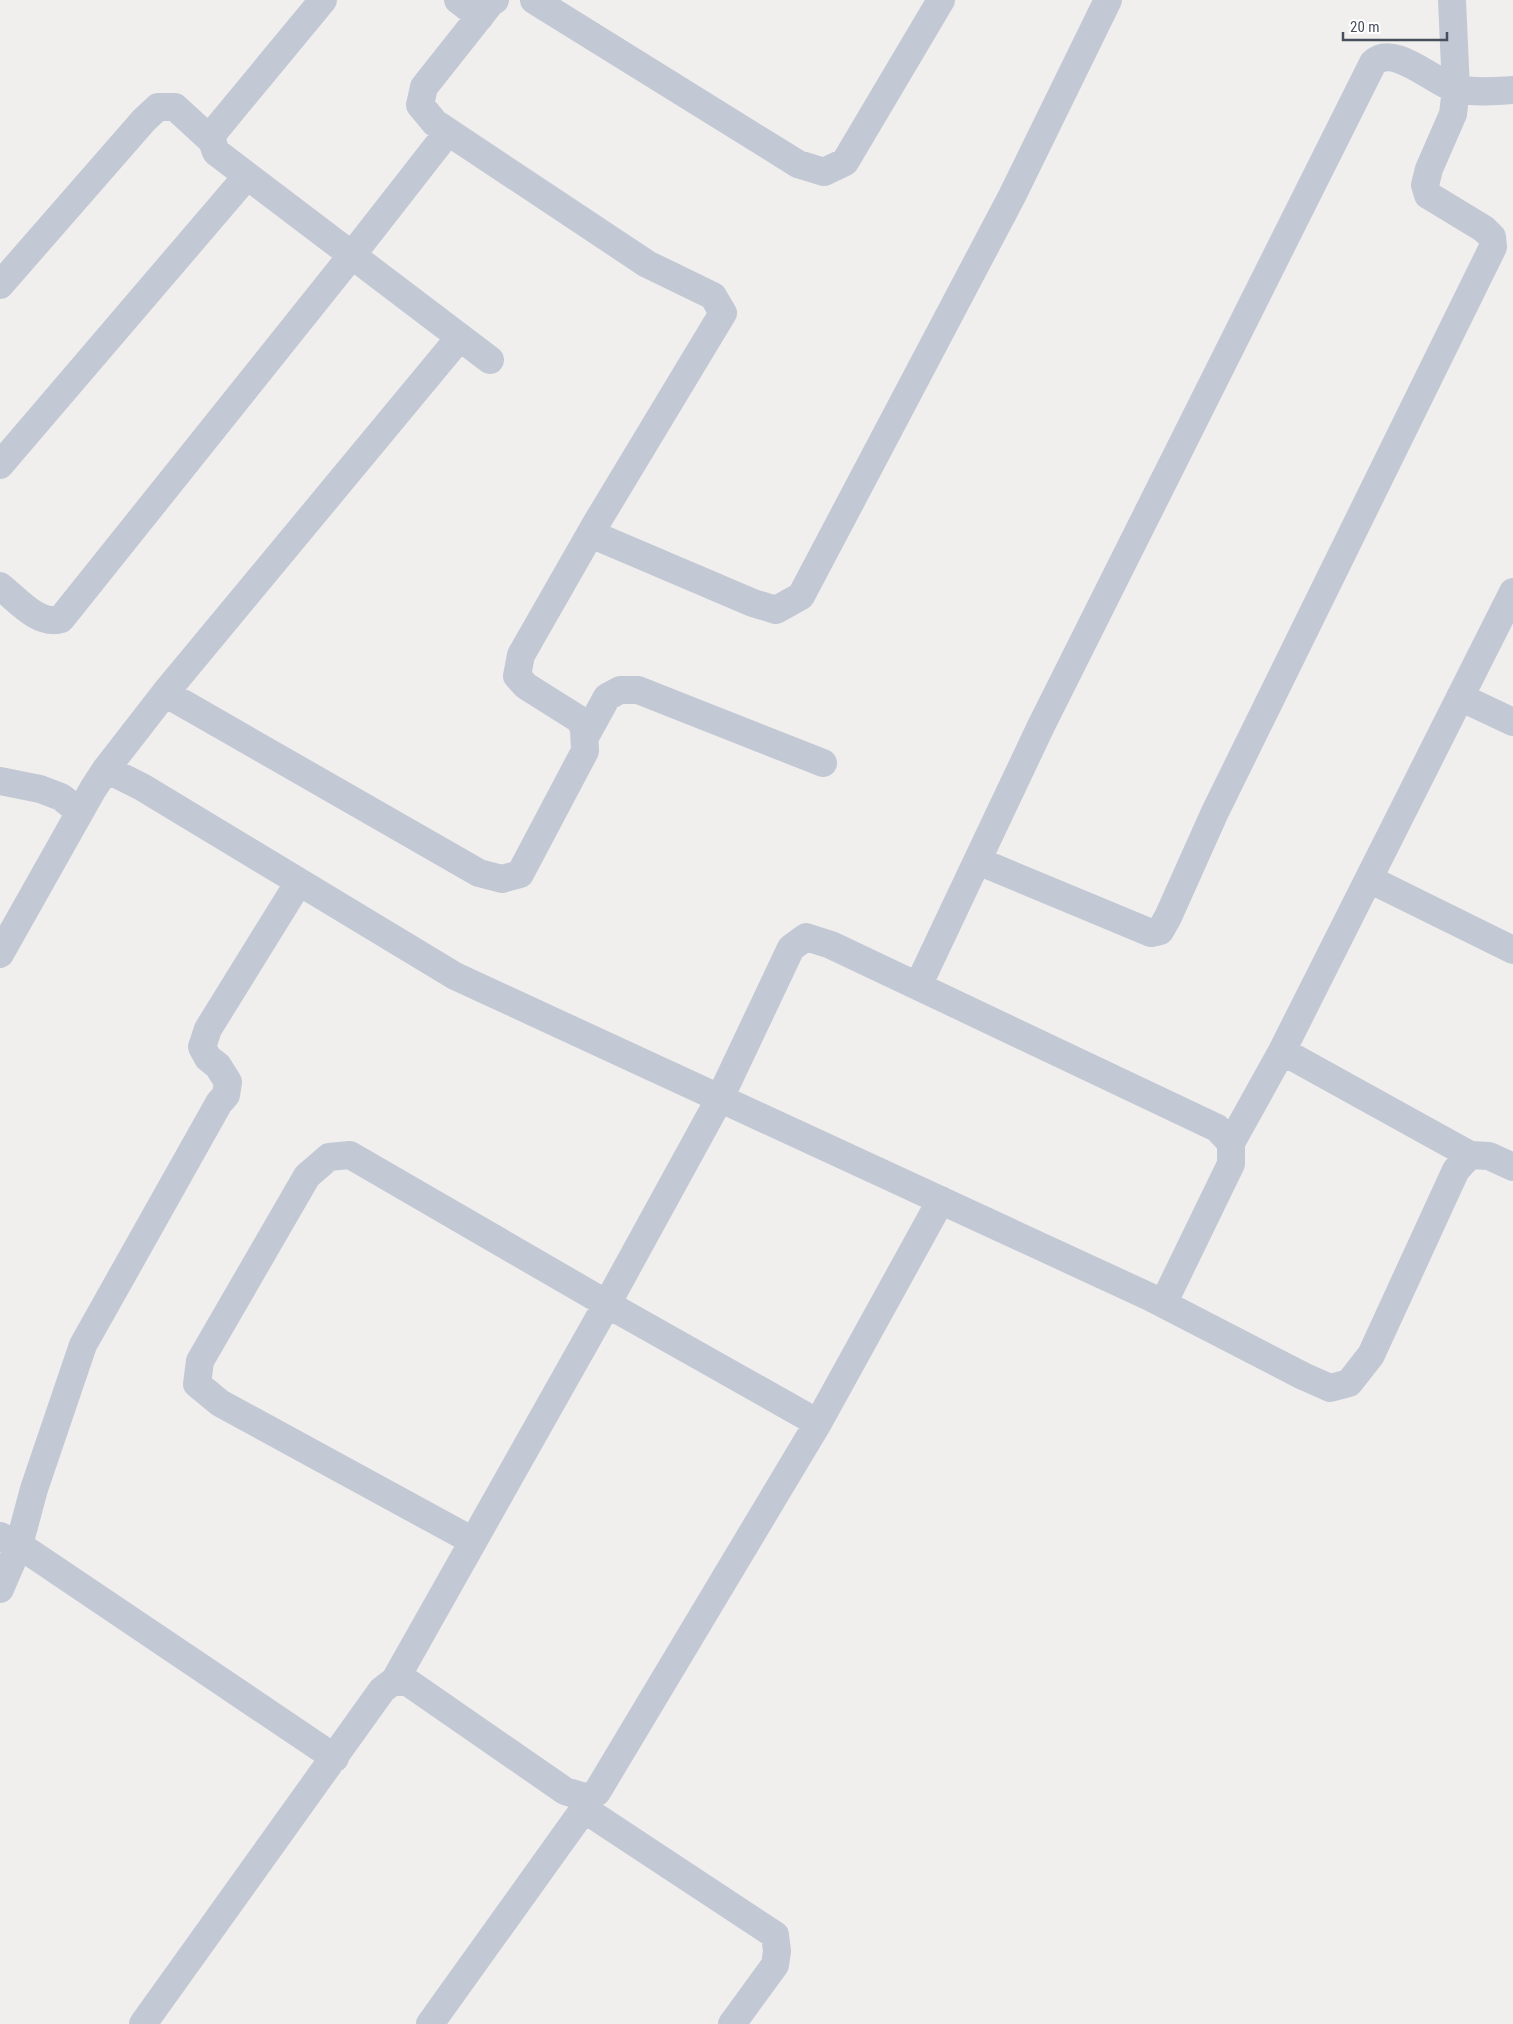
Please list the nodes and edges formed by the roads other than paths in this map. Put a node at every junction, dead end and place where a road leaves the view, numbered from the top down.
1 (323, 0) edge
2 (458, 0) edge
3 (534, 0) edge
4 (941, 0) edge
5 (1108, 0) edge
6 (1452, 0) edge
7 (487, 8) edge
8 (1456, 89) junction
9 (1513, 90) edge
10 (448, 132) junction
11 (212, 141) junction
12 (247, 176) junction
13 (352, 255) junction
14 (0, 285) edge
15 (460, 336) junction
16 (490, 360) dead end
17 (0, 465) edge
18 (591, 534) junction
19 (0, 586) edge
20 (1513, 592) edge
21 (165, 693) junction
22 (1460, 697) junction
23 (1513, 722) edge
24 (585, 737) junction
25 (822, 763) dead end
26 (106, 770) junction
27 (0, 781) edge
28 (80, 812) junction
29 (978, 861) junction
30 (1369, 879) junction
31 (299, 882) junction
32 (1513, 950) edge
33 (0, 954) edge
34 (918, 986) junction
35 (1282, 1051) junction
36 (720, 1098) junction
37 (1231, 1143) junction
38 (1470, 1155) junction
39 (1513, 1167) edge
40 (941, 1200) junction
41 (606, 1304) junction
42 (1163, 1304) junction
43 (818, 1423) junction
44 (10, 1540) edge
45 (473, 1542) junction
46 (0, 1589) edge
47 (395, 1680) junction
48 (335, 1758) junction
49 (586, 1804) junction
50 (150, 2022) edge
51 (430, 2024) edge
52 (732, 2024) edge

1 - 11 street
2 - 7 street
3 - 4 street
5 - 18 street
6 - 8 street
7 - 10 street
8 - 9 street
8 - 29 street
8 - 29 street
10 - 13 street
10 - 18 street
11 - 12 street
11 - 14 street
12 - 13 street
12 - 17 street
13 - 15 street
13 - 19 street
15 - 16 street
15 - 21 street
18 - 24 street
20 - 22 street
21 - 24 street
21 - 26 street
22 - 23 street
22 - 30 street
24 - 25 street
26 - 28 street
26 - 31 street
27 - 28 street
28 - 33 street
29 - 34 street
30 - 32 street
30 - 35 street
31 - 36 street
31 - 44 street
34 - 36 street
34 - 37 street
35 - 37 street
35 - 38 street
36 - 40 street
36 - 41 street
37 - 42 street
38 - 39 street
38 - 42 street
40 - 42 street
40 - 43 street
41 - 43 street
41 - 45 street
41 - 45 street
43 - 49 street
44 - 46 street
44 - 48 street
45 - 47 street
47 - 48 street
47 - 49 street
48 - 50 street
49 - 51 street
49 - 52 street

